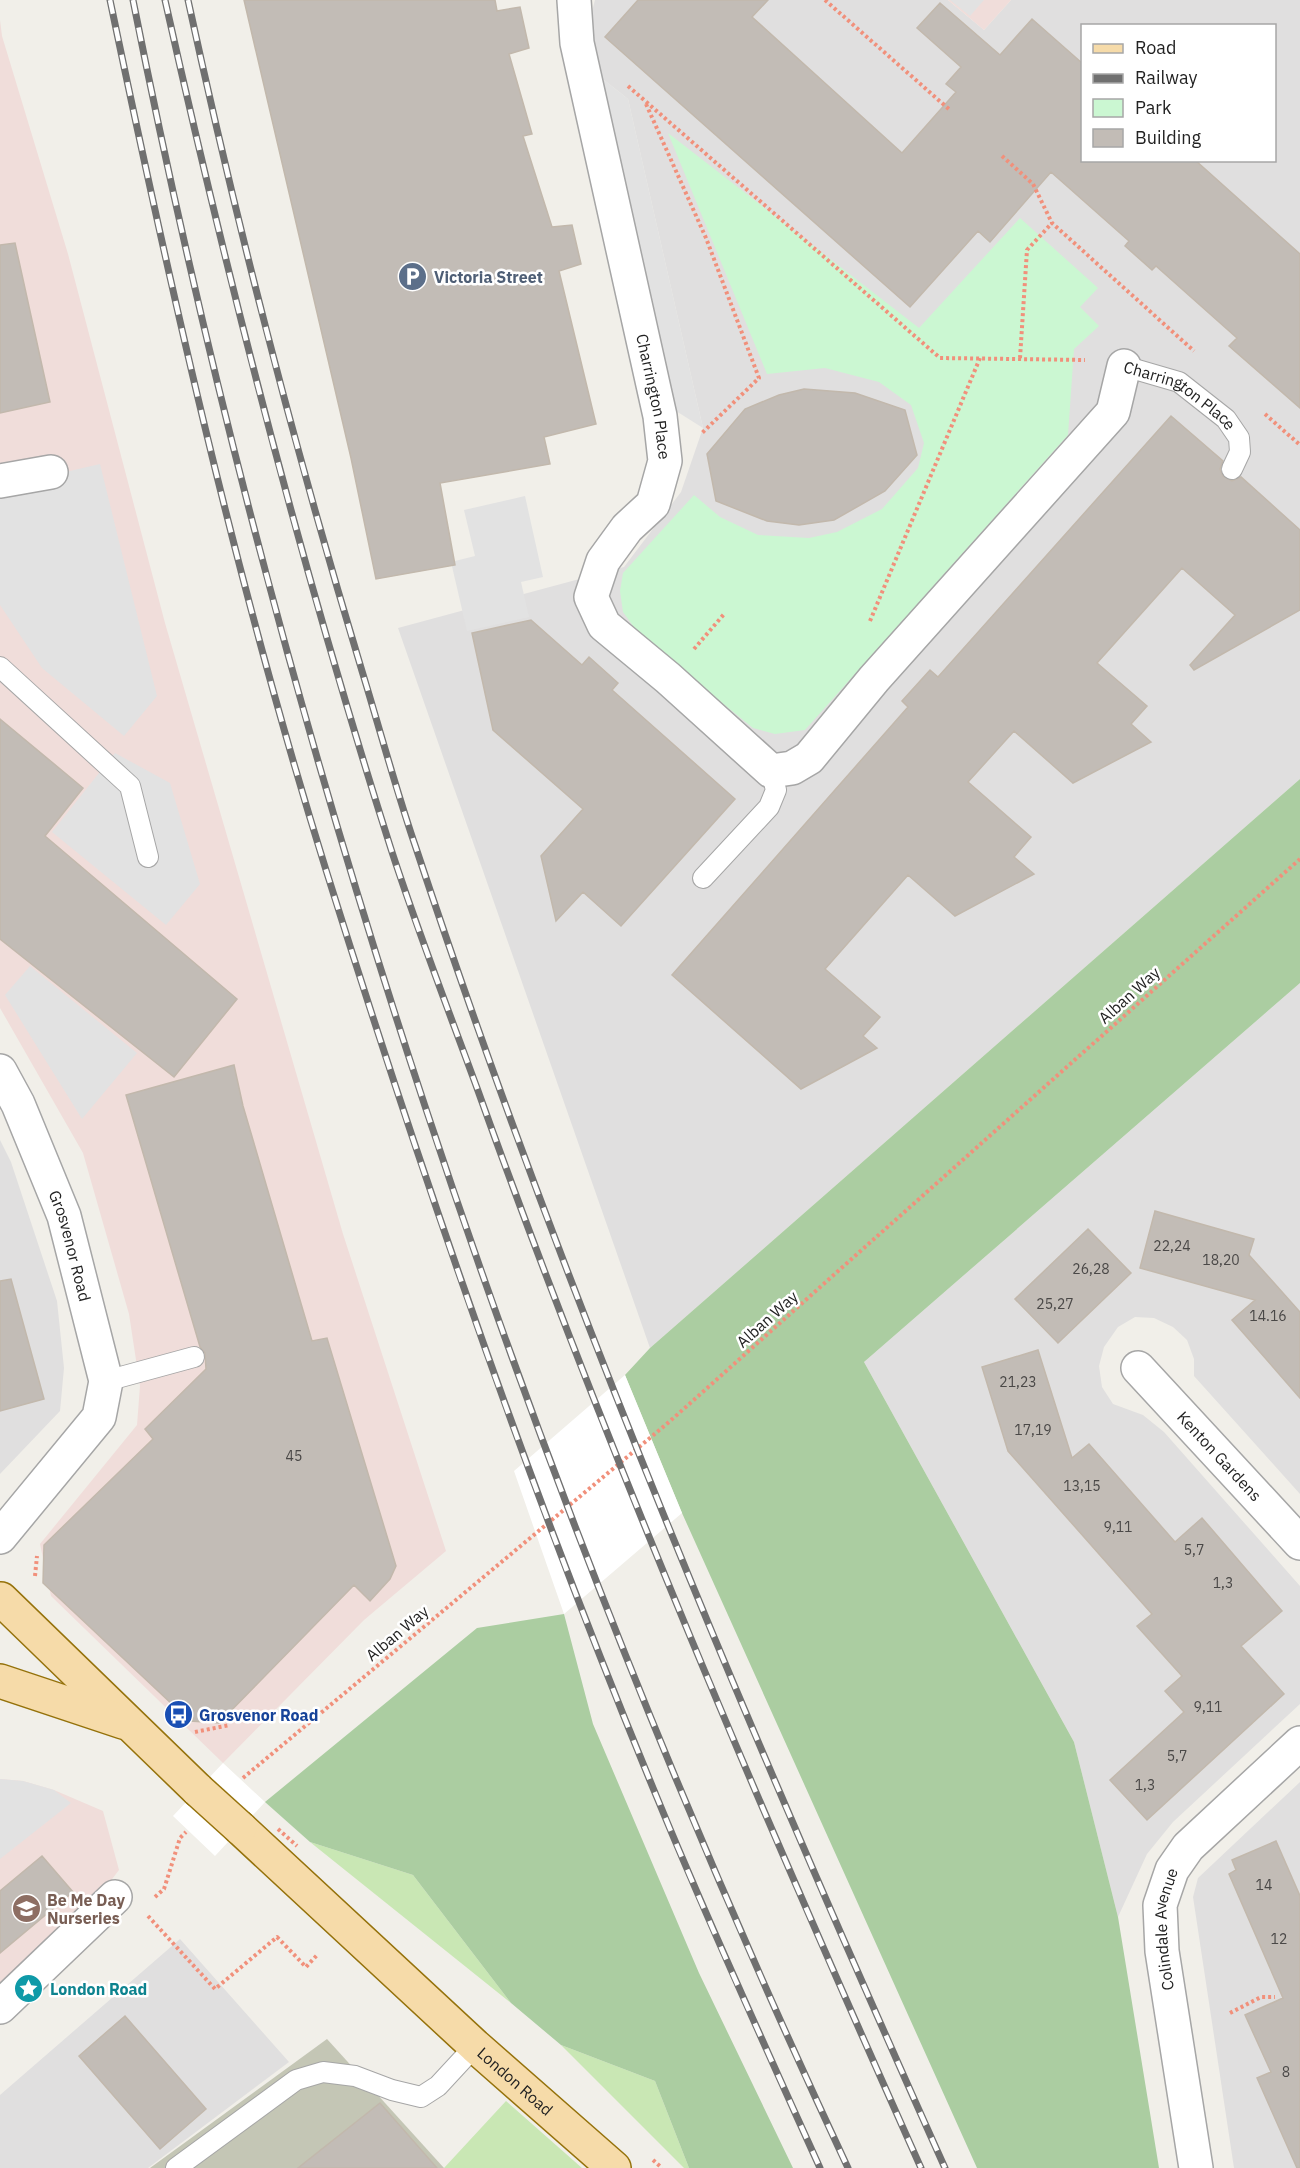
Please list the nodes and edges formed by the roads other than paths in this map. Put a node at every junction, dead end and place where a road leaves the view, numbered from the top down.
1 (574, 0) edge
2 (1124, 366) joint
3 (1232, 469) dead end
4 (51, 472) dead end
5 (0, 481) edge
6 (0, 667) edge
7 (771, 771) junction
8 (148, 857) dead end
9 (703, 878) dead end
10 (0, 1071) edge
11 (194, 1357) dead end
12 (1138, 1368) dead end
13 (106, 1381) junction
14 (0, 1537) edge
15 (1300, 1543) edge
16 (0, 1604) edge
17 (0, 1681) edge
18 (127, 1724) junction
19 (1300, 1743) edge
20 (129, 1903) road end
21 (0, 2007) edge
22 (475, 2046) junction
23 (176, 2168) edge
24 (614, 2168) edge
25 (1196, 2168) edge

1 - 7 street, Charrington Place
2 - 3 lane, Charrington Place
2 - 7 street, Charrington Place
4 - 5 street
6 - 8 lane
7 - 9 lane
10 - 13 street, Grosvenor Road
11 - 13 lane
12 - 15 street, Kenton Gardens
13 - 14 street, Grosvenor Road
16 - 18 main road, London Road
17 - 18 main road, London Road
18 - 22 main road, London Road, bridge
19 - 25 street, Colindale Avenue
20 - 21 street
22 - 23 lane
22 - 24 main road, London Road

